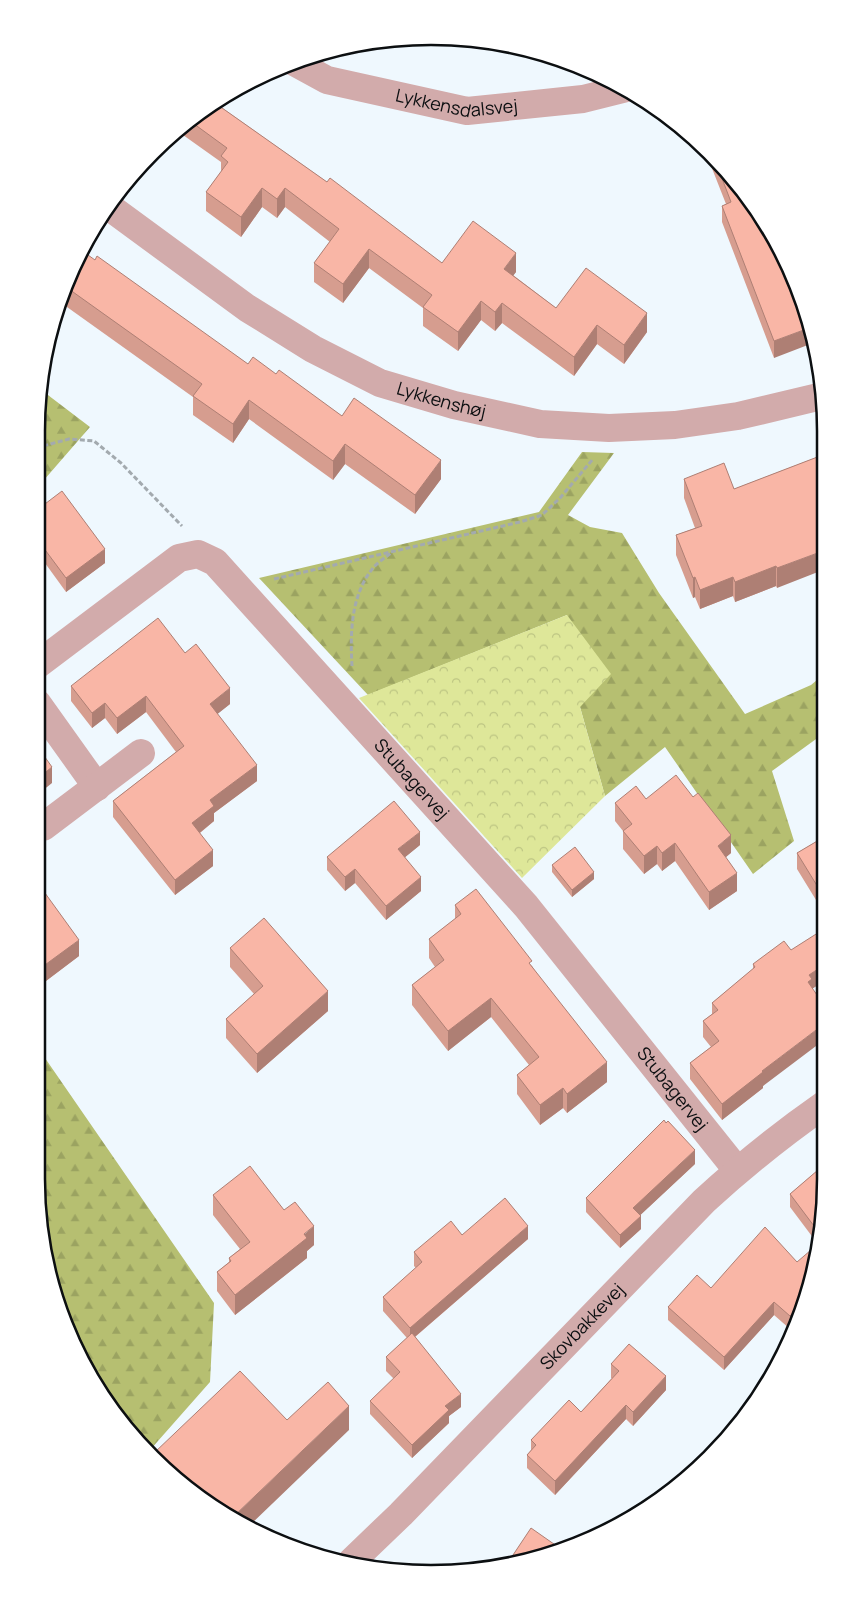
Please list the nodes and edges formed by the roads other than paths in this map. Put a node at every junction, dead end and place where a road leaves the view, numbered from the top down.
1 (303, 67) edge
2 (614, 91) edge
3 (114, 211) edge
4 (815, 398) edge
5 (45, 659) edge
6 (45, 714) edge
7 (141, 754) dead end
8 (97, 787) junction
9 (45, 826) edge
10 (817, 1110) edge
11 (737, 1170) junction
12 (355, 1558) edge

1 - 2 street, Lykkensdalsvej
3 - 4 street, Lykkenshøj
5 - 11 street, Stubagervej
6 - 8 street
7 - 8 street
8 - 9 street
10 - 11 street, Skovbakkevej
11 - 12 street, Skovbakkevej

